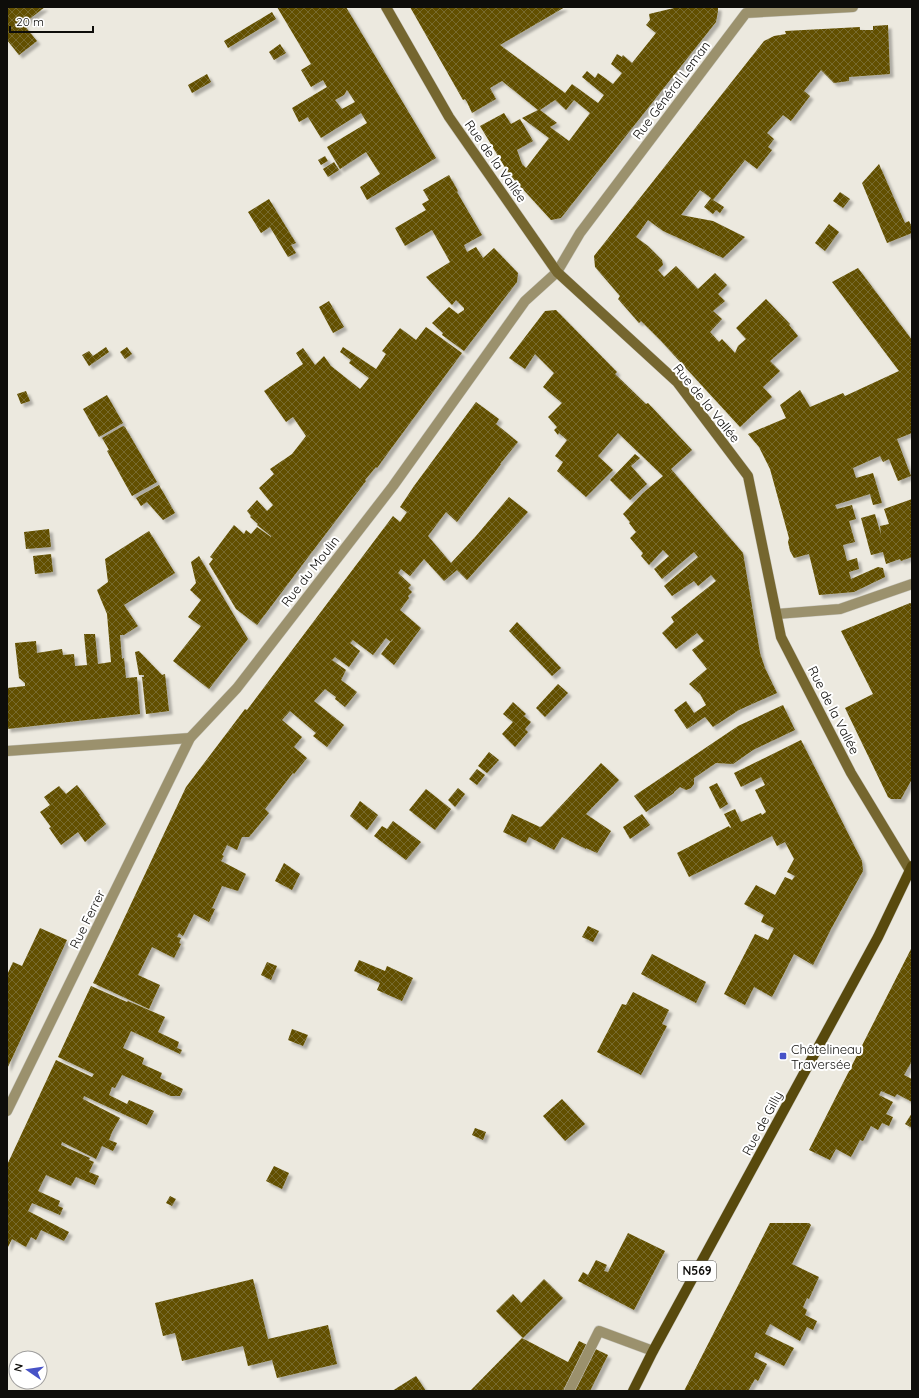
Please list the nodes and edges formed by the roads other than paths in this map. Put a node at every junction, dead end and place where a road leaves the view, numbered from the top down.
1 (386, 7) edge
2 (853, 7) edge
3 (746, 10) edge
4 (558, 272) junction
5 (912, 584) edge
6 (777, 614) junction
7 (190, 738) junction
8 (7, 751) edge
9 (911, 870) edge
10 (7, 1111) edge
11 (653, 1352) junction
12 (569, 1391) edge
13 (633, 1391) edge

1 - 4 main road, Rue de la Vallée
2 - 3 street, Rue Général Leman
3 - 4 street, Rue Général Leman
4 - 6 main road, Rue de la Vallée
4 - 7 street, Rue du Moulin
5 - 6 street
6 - 9 main road, Rue de la Vallée
7 - 8 street
7 - 10 street, Rue Ferrer
9 - 11 main road, Rue de Gilly / N569
11 - 12 street
11 - 13 main road, Rue de Gilly / N569

